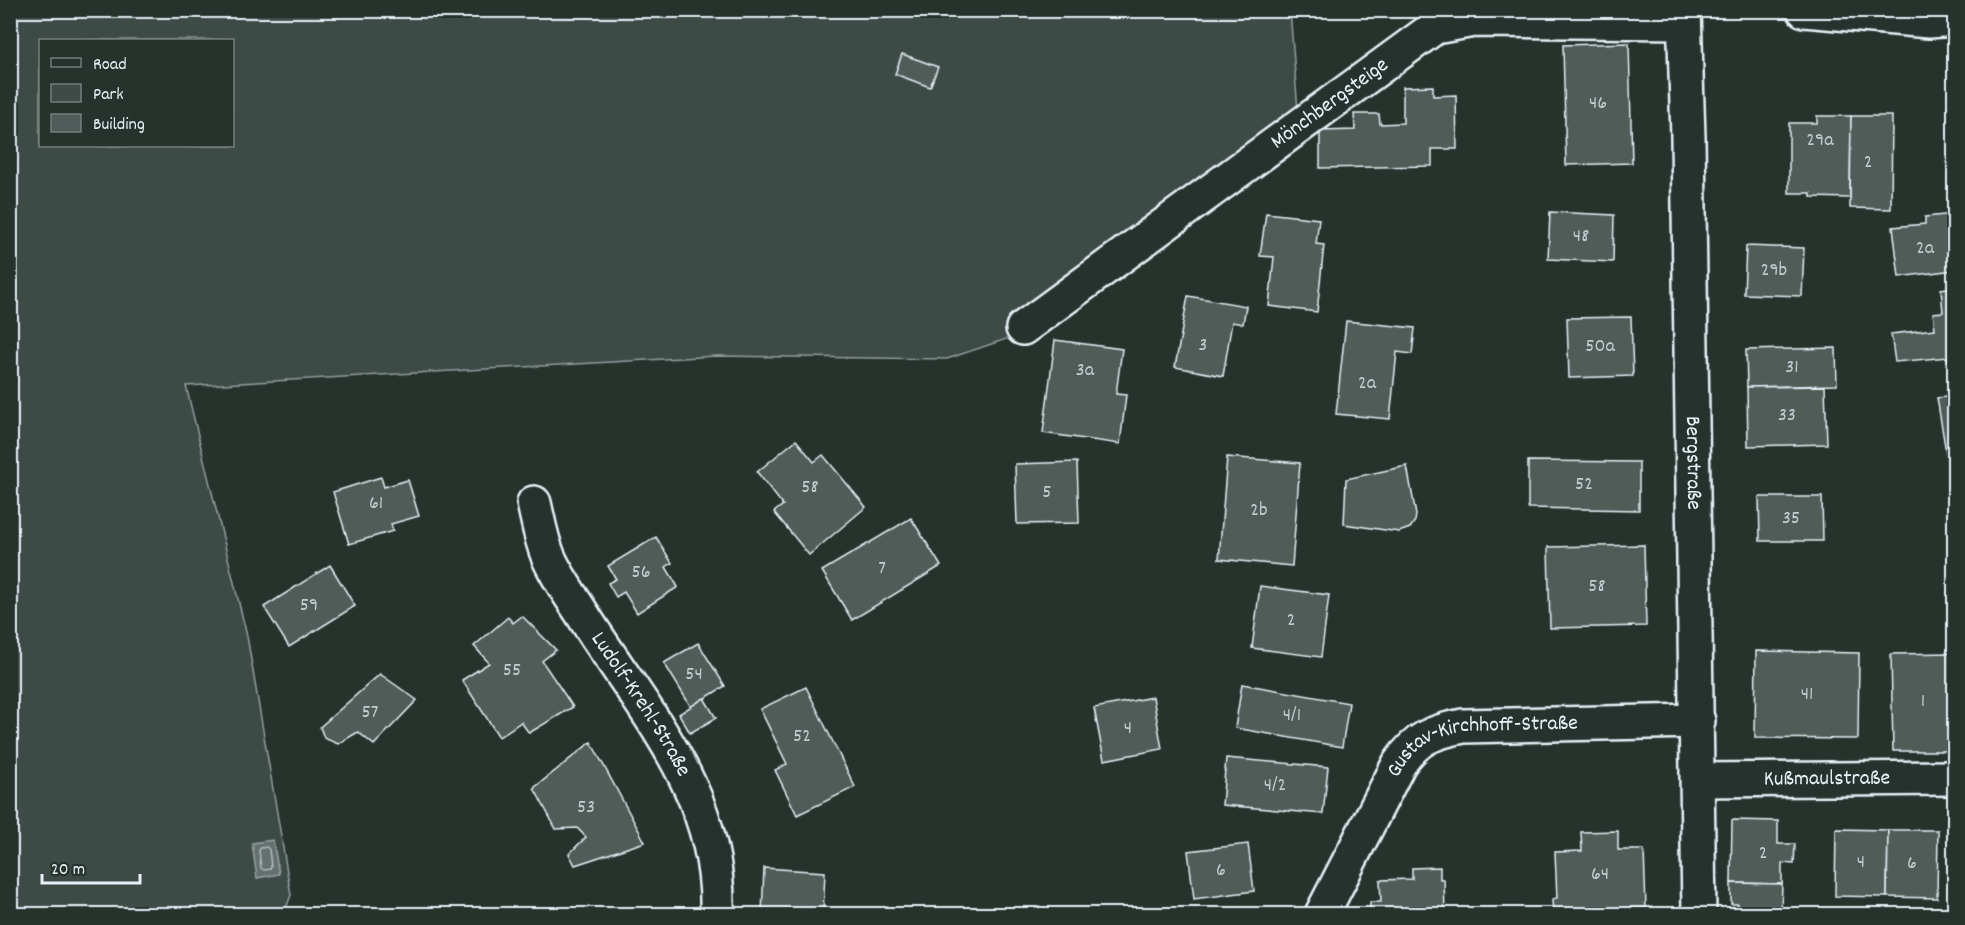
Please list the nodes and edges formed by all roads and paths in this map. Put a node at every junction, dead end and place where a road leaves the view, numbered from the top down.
1 (1804, 10) edge
2 (1684, 16) edge
3 (1954, 19) edge
4 (1023, 328) dead end
5 (534, 503) dead end
6 (1698, 721) junction
7 (1954, 778) edge
8 (1698, 780) junction
9 (717, 915) edge
10 (1322, 915) edge
11 (1699, 915) edge

1 - 3 street
2 - 4 street, Mönchbergsteige
2 - 6 street, Bergstraße
5 - 9 street, Ludolf-Krehl-Straße
6 - 8 street, Bergstraße
6 - 10 street, Gustav-Kirchhoff-Straße
7 - 8 street, Kußmaulstraße
8 - 11 street, Bergstraße

